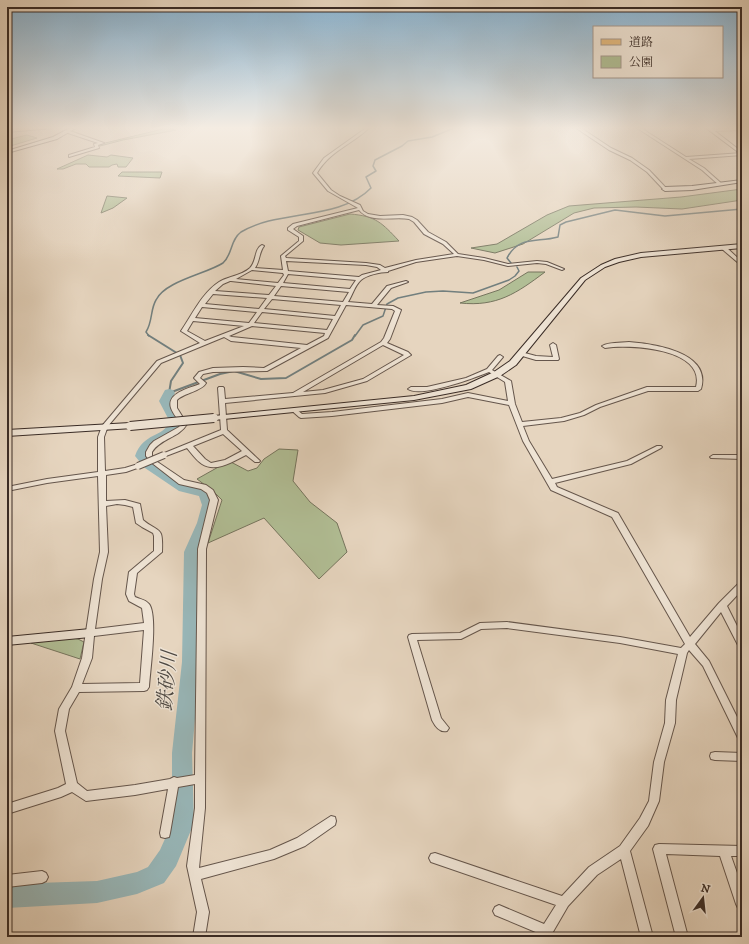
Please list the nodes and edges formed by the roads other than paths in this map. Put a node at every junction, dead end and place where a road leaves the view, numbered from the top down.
1 (316, 172) edge
2 (649, 172) edge
3 (706, 172) edge
4 (742, 182) edge
5 (720, 184) junction
6 (665, 189) joint
7 (359, 208) junction
8 (262, 246) dead end
9 (742, 246) edge
10 (724, 248) junction
11 (456, 255) junction
12 (284, 259) junction
13 (742, 265) edge
14 (252, 269) junction
15 (562, 269) dead end
16 (386, 271) junction
17 (287, 272) junction
18 (360, 279) junction
19 (229, 280) junction
20 (406, 282) dead end
21 (280, 284) junction
22 (351, 291) junction
23 (213, 292) junction
24 (270, 297) junction
25 (344, 304) junction
26 (202, 305) junction
27 (375, 307) junction
28 (261, 310) junction
29 (336, 318) junction
30 (192, 319) junction
31 (250, 324) junction
32 (328, 332) junction
33 (224, 335) junction
34 (383, 343) junction
35 (205, 344) junction
36 (553, 345) dead end
37 (605, 346) dead end
38 (307, 348) junction
39 (521, 354) junction
40 (500, 357) dead end
41 (489, 370) junction
42 (497, 374) junction
43 (221, 388) dead end
44 (411, 389) dead end
45 (295, 394) junction
46 (223, 400) junction
47 (512, 404) junction
48 (294, 410) junction
49 (224, 417) junction
50 (520, 424) junction
51 (104, 428) junction
52 (224, 432) junction
53 (7, 433) edge
54 (189, 446) junction
55 (660, 447) dead end
56 (246, 452) junction
57 (713, 457) dead end
58 (742, 457) edge
59 (257, 461) dead end
60 (102, 474) junction
61 (550, 482) junction
62 (7, 489) edge
63 (103, 504) junction
64 (742, 585) edge
65 (722, 605) junction
66 (149, 626) junction
67 (90, 633) junction
68 (7, 641) edge
69 (742, 645) edge
70 (686, 649) junction
71 (76, 688) junction
72 (444, 728) dead end
73 (742, 737) edge
74 (715, 756) dead end
75 (742, 757) edge
76 (200, 779) junction
77 (174, 782) junction
78 (72, 786) junction
79 (7, 809) edge
80 (331, 821) dead end
81 (165, 833) dead end
82 (624, 850) junction
83 (724, 851) junction
84 (742, 851) edge
85 (436, 858) dead end
86 (195, 875) junction
87 (42, 877) dead end
88 (7, 881) edge
89 (564, 902) junction
90 (742, 904) edge
91 (499, 911) dead end
92 (545, 934) edge
93 (199, 937) edge
94 (647, 937) edge
95 (682, 937) edge

1 - 7 street
2 - 6 street
3 - 5 street
4 - 5 street
5 - 6 street
7 - 11 street
7 - 12 street
8 - 14 street
9 - 10 street
10 - 13 street
10 - 39 street
11 - 15 street
11 - 16 street
12 - 16 street
12 - 17 street
14 - 17 street
14 - 19 street
16 - 18 street
17 - 18 street
17 - 21 street
18 - 22 street
19 - 21 street
19 - 23 street
20 - 27 street
21 - 22 street
21 - 24 street
22 - 25 street
23 - 24 street
23 - 26 street
24 - 25 street
24 - 28 street
25 - 27 street
25 - 29 street
26 - 28 street
26 - 30 street
27 - 34 street
28 - 29 street
28 - 31 street
29 - 32 street
30 - 31 street
30 - 35 street
31 - 32 street
31 - 33 street
32 - 38 street
33 - 35 street
33 - 38 street
34 - 45 street
34 - 45 street
35 - 51 street
36 - 39 street
37 - 50 street
38 - 76 street
39 - 42 street
40 - 41 street
41 - 42 street
41 - 44 street
42 - 47 street
42 - 48 street
43 - 46 street
45 - 46 street
46 - 49 street
47 - 48 street
47 - 50 street
48 - 49 street
49 - 51 street, bridge
49 - 52 street
50 - 61 street
51 - 53 street
51 - 60 street
52 - 54 street
52 - 56 street
54 - 56 street
54 - 60 street, bridge
55 - 61 street
56 - 59 street
57 - 58 street
60 - 62 street
60 - 63 street
61 - 70 street
63 - 66 street
63 - 67 street
64 - 65 street
65 - 69 street
65 - 70 street
66 - 67 street
66 - 71 street
67 - 68 street
67 - 71 street
70 - 72 street
70 - 73 street
70 - 82 street
71 - 78 street
74 - 75 street
76 - 77 street
76 - 86 street
77 - 78 street
77 - 81 street
78 - 79 street
80 - 86 street
82 - 89 street
82 - 94 street
83 - 84 street
83 - 90 street
83 - 95 street
85 - 89 street
86 - 93 street
87 - 88 street
89 - 92 street
91 - 92 street

